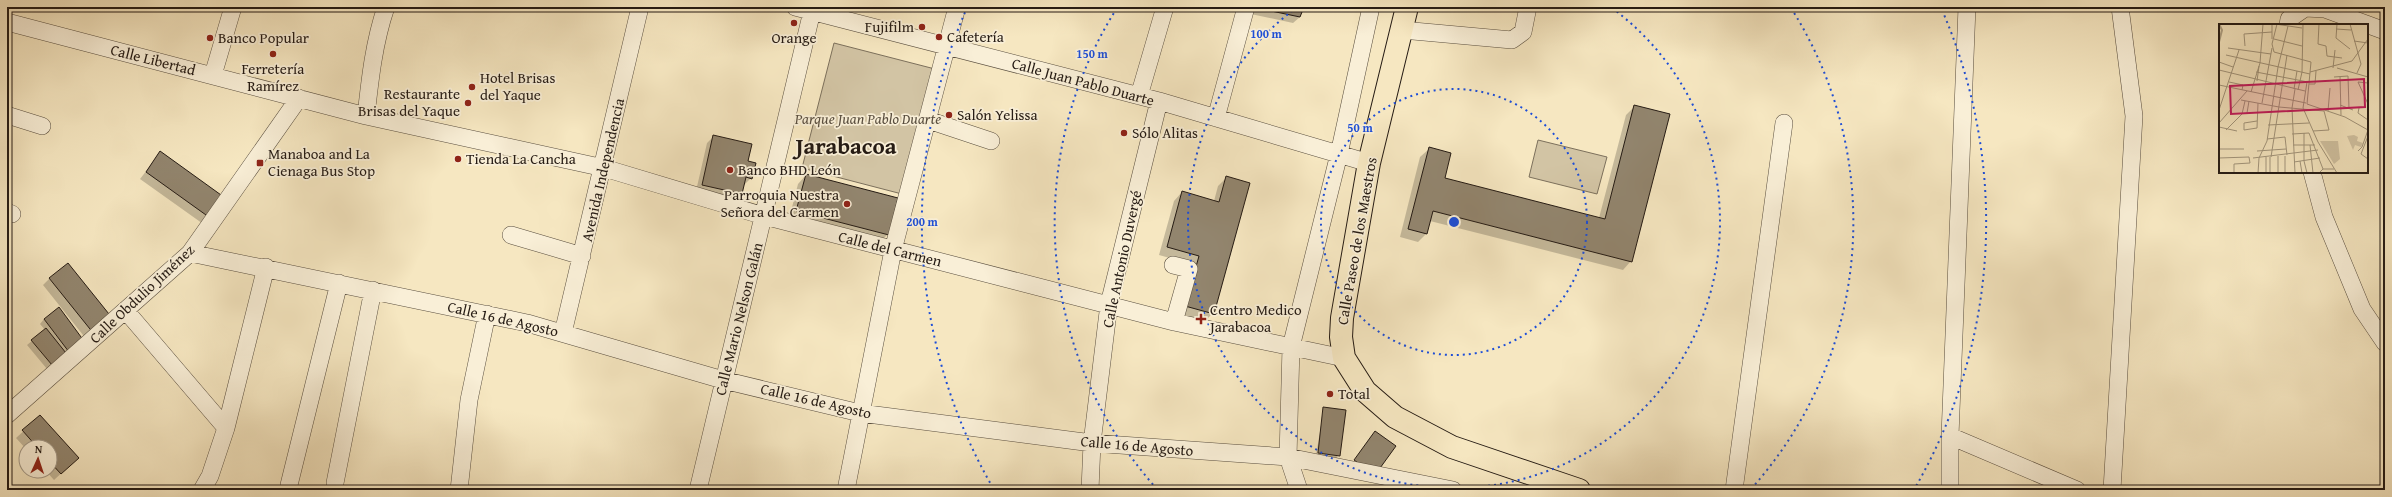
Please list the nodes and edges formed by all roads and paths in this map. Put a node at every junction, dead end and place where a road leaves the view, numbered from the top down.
1 (233, 7) edge
2 (386, 7) edge
3 (640, 7) edge
4 (795, 7) edge
5 (957, 7) edge
6 (1165, 7) edge
7 (1246, 7) edge
8 (1371, 7) edge
9 (1407, 7) edge
10 (1528, 7) edge
11 (1967, 7) edge
12 (2120, 7) edge
13 (813, 9) edge
14 (7, 22) edge
15 (2288, 24) edge
16 (2366, 24) edge
17 (2368, 25) edge
18 (1402, 30) junction
19 (2385, 31) edge
20 (947, 46) junction
21 (213, 75) junction
22 (1139, 96) junction
23 (299, 98) junction
24 (1159, 101) junction
25 (7, 115) edge
26 (366, 116) junction
27 (1216, 118) junction
28 (928, 120) junction
29 (1784, 123) dead end
30 (42, 126) dead end
31 (991, 141) dead end
32 (1339, 154) junction
33 (1369, 163) junction
34 (604, 168) junction
35 (2312, 173) edge
36 (764, 216) junction
37 (511, 235) dead end
38 (893, 250) junction
39 (190, 253) junction
40 (582, 256) junction
41 (1172, 265) dead end
42 (266, 267) junction
43 (339, 282) junction
44 (373, 290) junction
45 (1109, 304) junction
46 (126, 311) junction
47 (487, 314) junction
48 (1174, 322) junction
49 (563, 333) junction
50 (2385, 343) edge
51 (1291, 347) junction
52 (1344, 358) junction
53 (723, 380) junction
54 (860, 413) junction
55 (7, 415) edge
56 (226, 428) junction
57 (1950, 436) junction
58 (1092, 443) junction
59 (1288, 457) junction
60 (335, 483) dead end
61 (289, 485) dead end
62 (202, 490) edge
63 (459, 490) edge
64 (698, 490) edge
65 (846, 490) edge
66 (1090, 490) edge
67 (1299, 490) edge
68 (1453, 490) edge
69 (1578, 490) edge
70 (1734, 490) edge
71 (1950, 490) edge
72 (2077, 490) edge
73 (2112, 490) edge

1 - 21 street
2 - 26 street
3 - 34 street, Avenida Independencia
4 - 13 street, Calle Juan Pablo Duarte
5 - 20 street
6 - 22 street
7 - 27 street
8 - 32 street
9 - 18 main road, Calle Paseo de los Maestros
10 - 18 street
11 - 57 street
12 - 73 street
13 - 20 street, Calle Juan Pablo Duarte
13 - 36 street, Calle Mario Nelson Galán
14 - 21 street, Calle Libertad
15 - 16 street
17 - 19 street
18 - 33 main road, Calle Paseo de los Maestros
20 - 22 street, Calle Juan Pablo Duarte
20 - 28 street
21 - 23 street, Calle Libertad
22 - 24 street, Calle Juan Pablo Duarte
23 - 26 street, Calle del Carmen
23 - 39 street, Calle Obdulio Jiménez
24 - 27 street, Calle Juan Pablo Duarte
24 - 45 street, Calle Antonio Duvergé
25 - 30 street
26 - 34 street, Calle del Carmen
27 - 32 street, Calle Juan Pablo Duarte
28 - 31 street
28 - 38 street
29 - 70 street
32 - 33 street, Calle Juan Pablo Duarte
32 - 51 street
33 - 52 main road, Calle Paseo de los Maestros
34 - 36 street, Calle del Carmen
34 - 40 street, Avenida Independencia
35 - 50 street
36 - 38 street, Calle del Carmen
36 - 53 street, Calle Mario Nelson Galán
37 - 40 street
38 - 45 street, Calle del Carmen
38 - 54 street
39 - 42 street, Calle 16 de Agosto
39 - 46 street, Calle Obdulio Jiménez
40 - 49 street, Avenida Independencia
41 - 48 street
42 - 43 street, Calle 16 de Agosto
42 - 56 street
43 - 44 street, Calle 16 de Agosto
43 - 61 street
44 - 47 street, Calle 16 de Agosto
44 - 60 street
45 - 48 street, Calle del Carmen
45 - 58 street, Calle Antonio Duvergé
46 - 55 street, Calle Obdulio Jiménez
46 - 56 street
47 - 49 street, Calle 16 de Agosto
47 - 63 street
48 - 51 street, Calle del Carmen
49 - 53 street, Calle 16 de Agosto
51 - 52 street, Calle del Carmen
51 - 59 street
52 - 69 main road
53 - 54 street, Calle 16 de Agosto
53 - 64 street, Calle Mario Nelson Galán
54 - 58 street, Calle 16 de Agosto
54 - 65 street
56 - 62 street
57 - 71 street
57 - 72 street
58 - 59 street, Calle 16 de Agosto
58 - 66 street, Calle Antonio Duvergé
59 - 67 street
59 - 68 street, Calle 16 de Agosto

